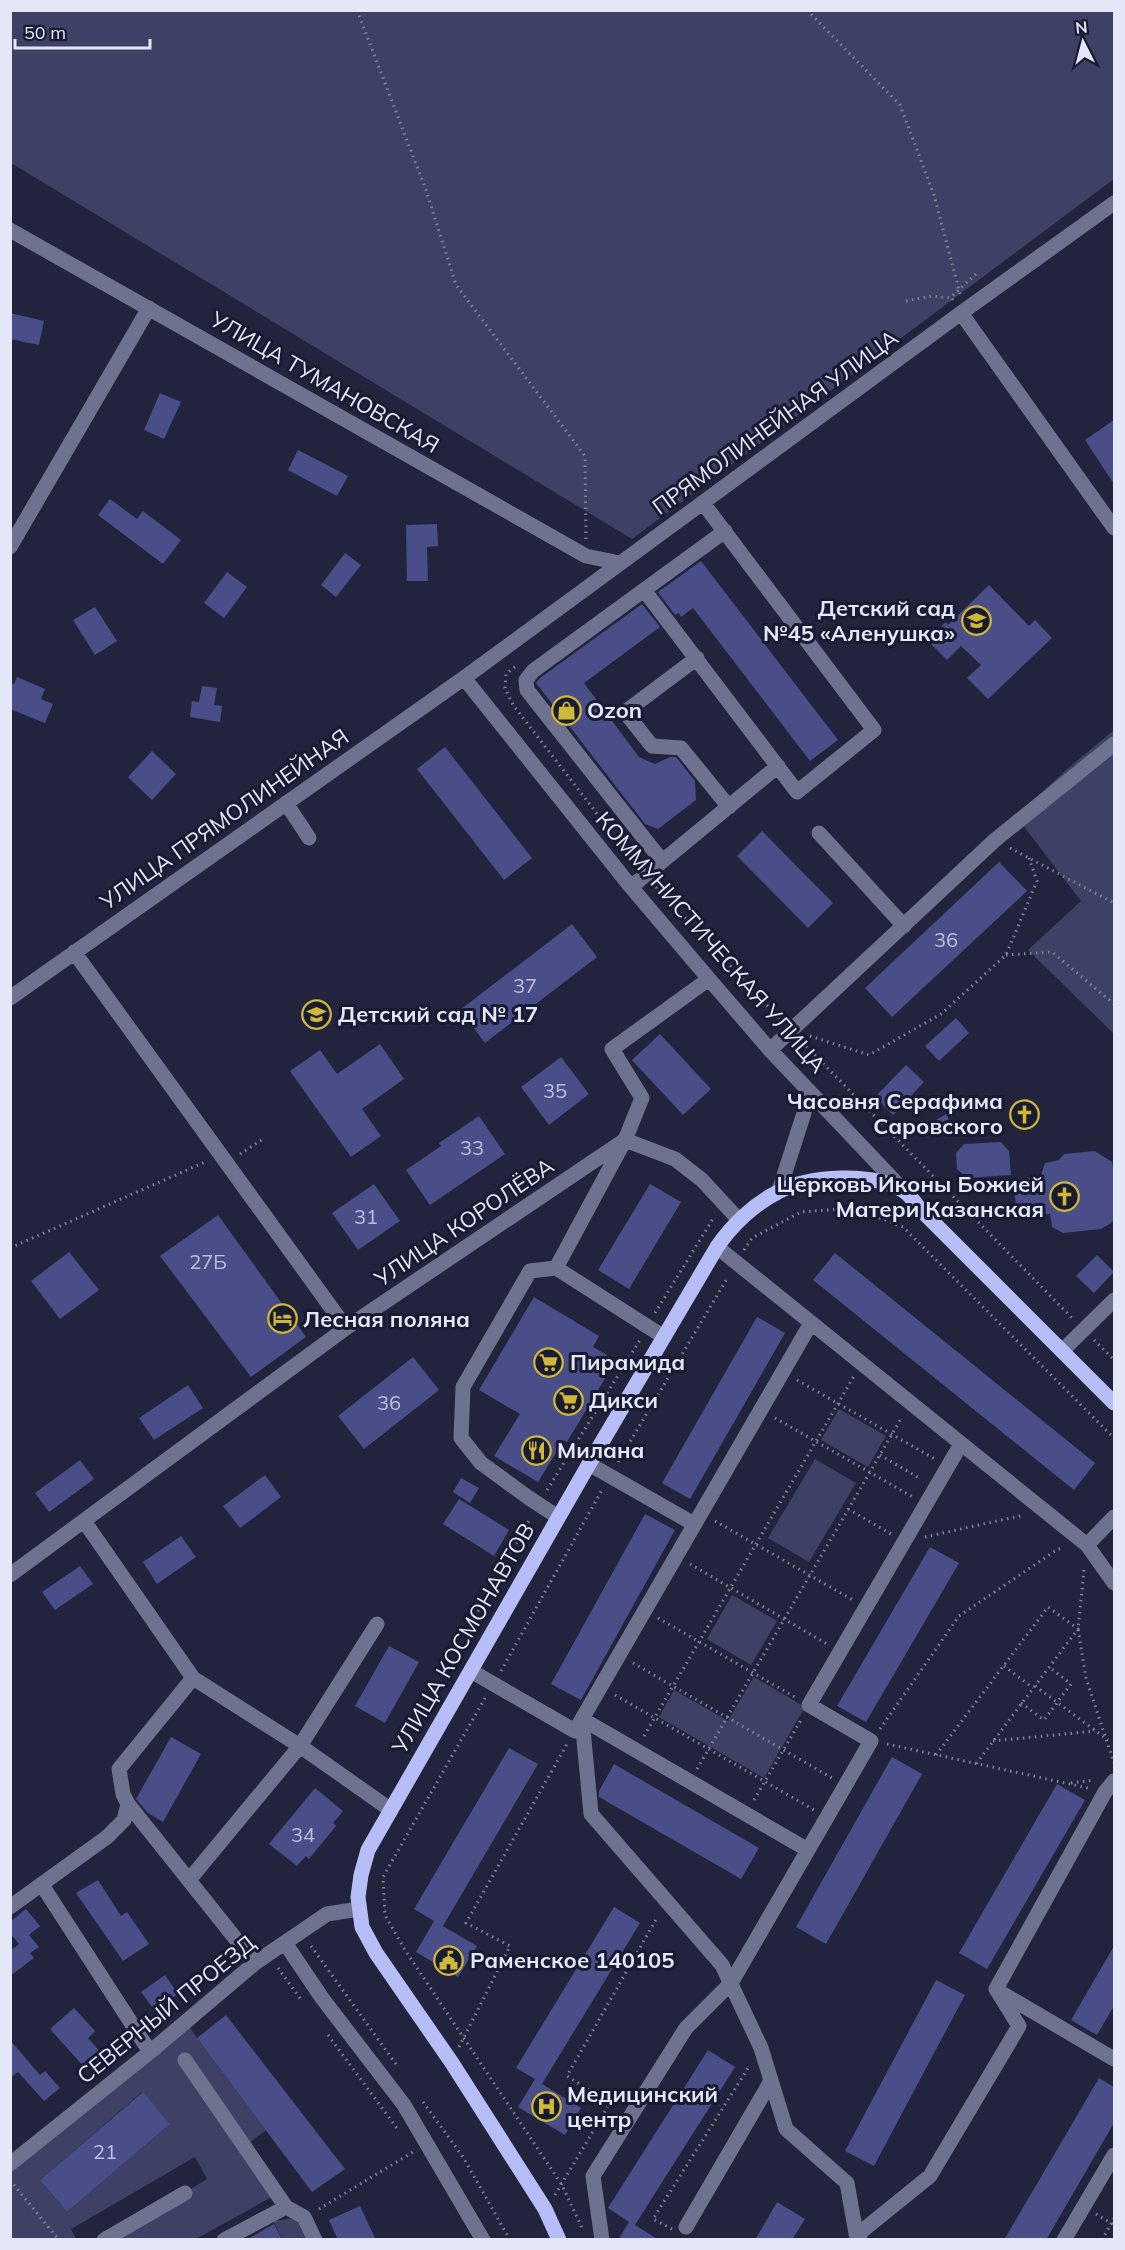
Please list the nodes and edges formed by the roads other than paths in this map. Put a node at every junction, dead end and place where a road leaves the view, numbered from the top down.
1 (1114, 203) edge
2 (10, 230) edge
3 (149, 308) junction
4 (962, 312) junction
5 (704, 503) junction
6 (1114, 528) edge
7 (725, 531) junction
8 (10, 547) edge
9 (620, 563) junction
10 (644, 590) junction
11 (697, 658) junction
12 (464, 678) junction
13 (1114, 744) edge
14 (778, 766) junction
15 (286, 803) junction
16 (729, 807) junction
17 (819, 833) dead end
18 (309, 838) dead end
19 (662, 861) junction
20 (631, 887) junction
21 (904, 926) junction
22 (74, 952) junction
23 (709, 979) junction
24 (10, 998) edge
25 (770, 1050) junction
26 (808, 1090) junction
27 (626, 1140) junction
28 (779, 1191) junction
29 (905, 1192) junction
30 (739, 1220) junction
31 (717, 1247) junction
32 (556, 1268) junction
33 (1114, 1300) edge
34 (811, 1323) junction
35 (346, 1329) junction
36 (664, 1337) junction
37 (1062, 1352) junction
38 (1114, 1403) edge
39 (961, 1444) junction
40 (589, 1464) junction
41 (558, 1517) junction
42 (1114, 1517) edge
43 (698, 1519) junction
44 (84, 1521) junction
45 (1087, 1545) junction
46 (10, 1575) edge
47 (1114, 1583) edge
48 (377, 1624) dead end
49 (471, 1671) junction
50 (194, 1678) junction
51 (578, 1725) junction
52 (300, 1746) junction
53 (1107, 1788) edge
54 (128, 1804) junction
55 (391, 1810) junction
56 (808, 1850) junction
57 (189, 1880) junction
58 (42, 1885) junction
59 (10, 1907) edge
60 (359, 1909) junction
61 (285, 1943) junction
62 (261, 1958) junction
63 (731, 1983) junction
64 (996, 1989) junction
65 (150, 2052) junction
66 (1114, 2057) edge
67 (185, 2060) dead end
68 (771, 2081) junction
69 (1114, 2155) edge
70 (10, 2164) edge
71 (185, 2193) dead end
72 (286, 2207) junction
73 (679, 2228) road end
74 (857, 2239) edge
75 (104, 2240) edge
76 (224, 2240) edge
77 (315, 2240) edge
78 (483, 2240) edge
79 (560, 2240) edge
80 (602, 2240) edge
81 (1064, 2240) edge

1 - 4 street, ПРЯМОЛИНЕЙНАЯ УЛИЦА
2 - 3 street, УЛИЦА ТУМАНОВСКАЯ
3 - 8 street
3 - 9 street, УЛИЦА ТУМАНОВСКАЯ
4 - 5 street, ПРЯМОЛИНЕЙНАЯ УЛИЦА
4 - 6 street
5 - 7 street
5 - 9 street, ПРЯМОЛИНЕЙНАЯ УЛИЦА
7 - 10 street
7 - 14 street
9 - 12 street, ПРЯМОЛИНЕЙНАЯ УЛИЦА
10 - 11 street
10 - 19 street
11 - 14 street
11 - 16 street
12 - 15 street, УЛИЦА ПРЯМОЛИНЕЙНАЯ
12 - 20 street, КОММУНИСТИЧЕСКАЯ УЛИЦА
13 - 21 street
14 - 16 street
15 - 18 street
15 - 22 street, УЛИЦА ПРЯМОЛИНЕЙНАЯ
16 - 19 street
17 - 21 street
19 - 20 street
20 - 23 street, КОММУНИСТИЧЕСКАЯ УЛИЦА
21 - 25 street
22 - 24 street, УЛИЦА ПРЯМОЛИНЕЙНАЯ
22 - 35 street
23 - 25 street, КОММУНИСТИЧЕСКАЯ УЛИЦА
23 - 27 street
25 - 26 street, КОММУНИСТИЧЕСКАЯ УЛИЦА
26 - 28 street
26 - 29 street, КОММУНИСТИЧЕСКАЯ УЛИЦА
27 - 30 street
27 - 32 street
27 - 35 street, УЛИЦА КОРОЛЁВА
28 - 29 main road, УЛИЦА КОСМОНАВТОВ
28 - 30 main road, УЛИЦА КОСМОНАВТОВ
29 - 37 main road, КОММУНИСТИЧЕСКАЯ УЛИЦА
30 - 31 main road, УЛИЦА КОСМОНАВТОВ
31 - 34 street
31 - 36 main road, УЛИЦА КОСМОНАВТОВ
32 - 36 street
32 - 41 street
33 - 37 street
34 - 39 street
34 - 43 street
35 - 44 street, УЛИЦА КОРОЛЁВА
36 - 40 main road, УЛИЦА КОСМОНАВТОВ
37 - 38 main road, КОММУНИСТИЧЕСКАЯ УЛИЦА
39 - 45 street
39 - 56 street
40 - 41 main road, УЛИЦА КОСМОНАВТОВ
40 - 43 street
41 - 49 main road, УЛИЦА КОСМОНАВТОВ
42 - 45 street
43 - 51 street
44 - 46 street, УЛИЦА КОРОЛЁВА
44 - 50 street
45 - 47 street
48 - 52 street
49 - 51 street
49 - 55 main road, УЛИЦА КОСМОНАВТОВ
50 - 52 street
50 - 54 street
51 - 56 street
51 - 63 street
52 - 55 street
52 - 57 street
53 - 64 street
54 - 57 street
54 - 58 street
55 - 60 main road, УЛИЦА КОСМОНАВТОВ
56 - 63 street
57 - 62 street
58 - 59 street
58 - 65 street
60 - 61 street, СЕВЕРНЫЙ ПРОЕЗД
60 - 79 main road, УЛИЦА КОСМОНАВТОВ
61 - 62 street, СЕВЕРНЫЙ ПРОЕЗД
61 - 78 street
62 - 65 street, СЕВЕРНЫЙ ПРОЕЗД
63 - 68 street
63 - 80 street
64 - 66 street
64 - 74 street
65 - 70 street, СЕВЕРНЫЙ ПРОЕЗД
67 - 72 street
68 - 73 street
68 - 74 street
69 - 81 street
71 - 75 street
72 - 76 street
72 - 77 street

